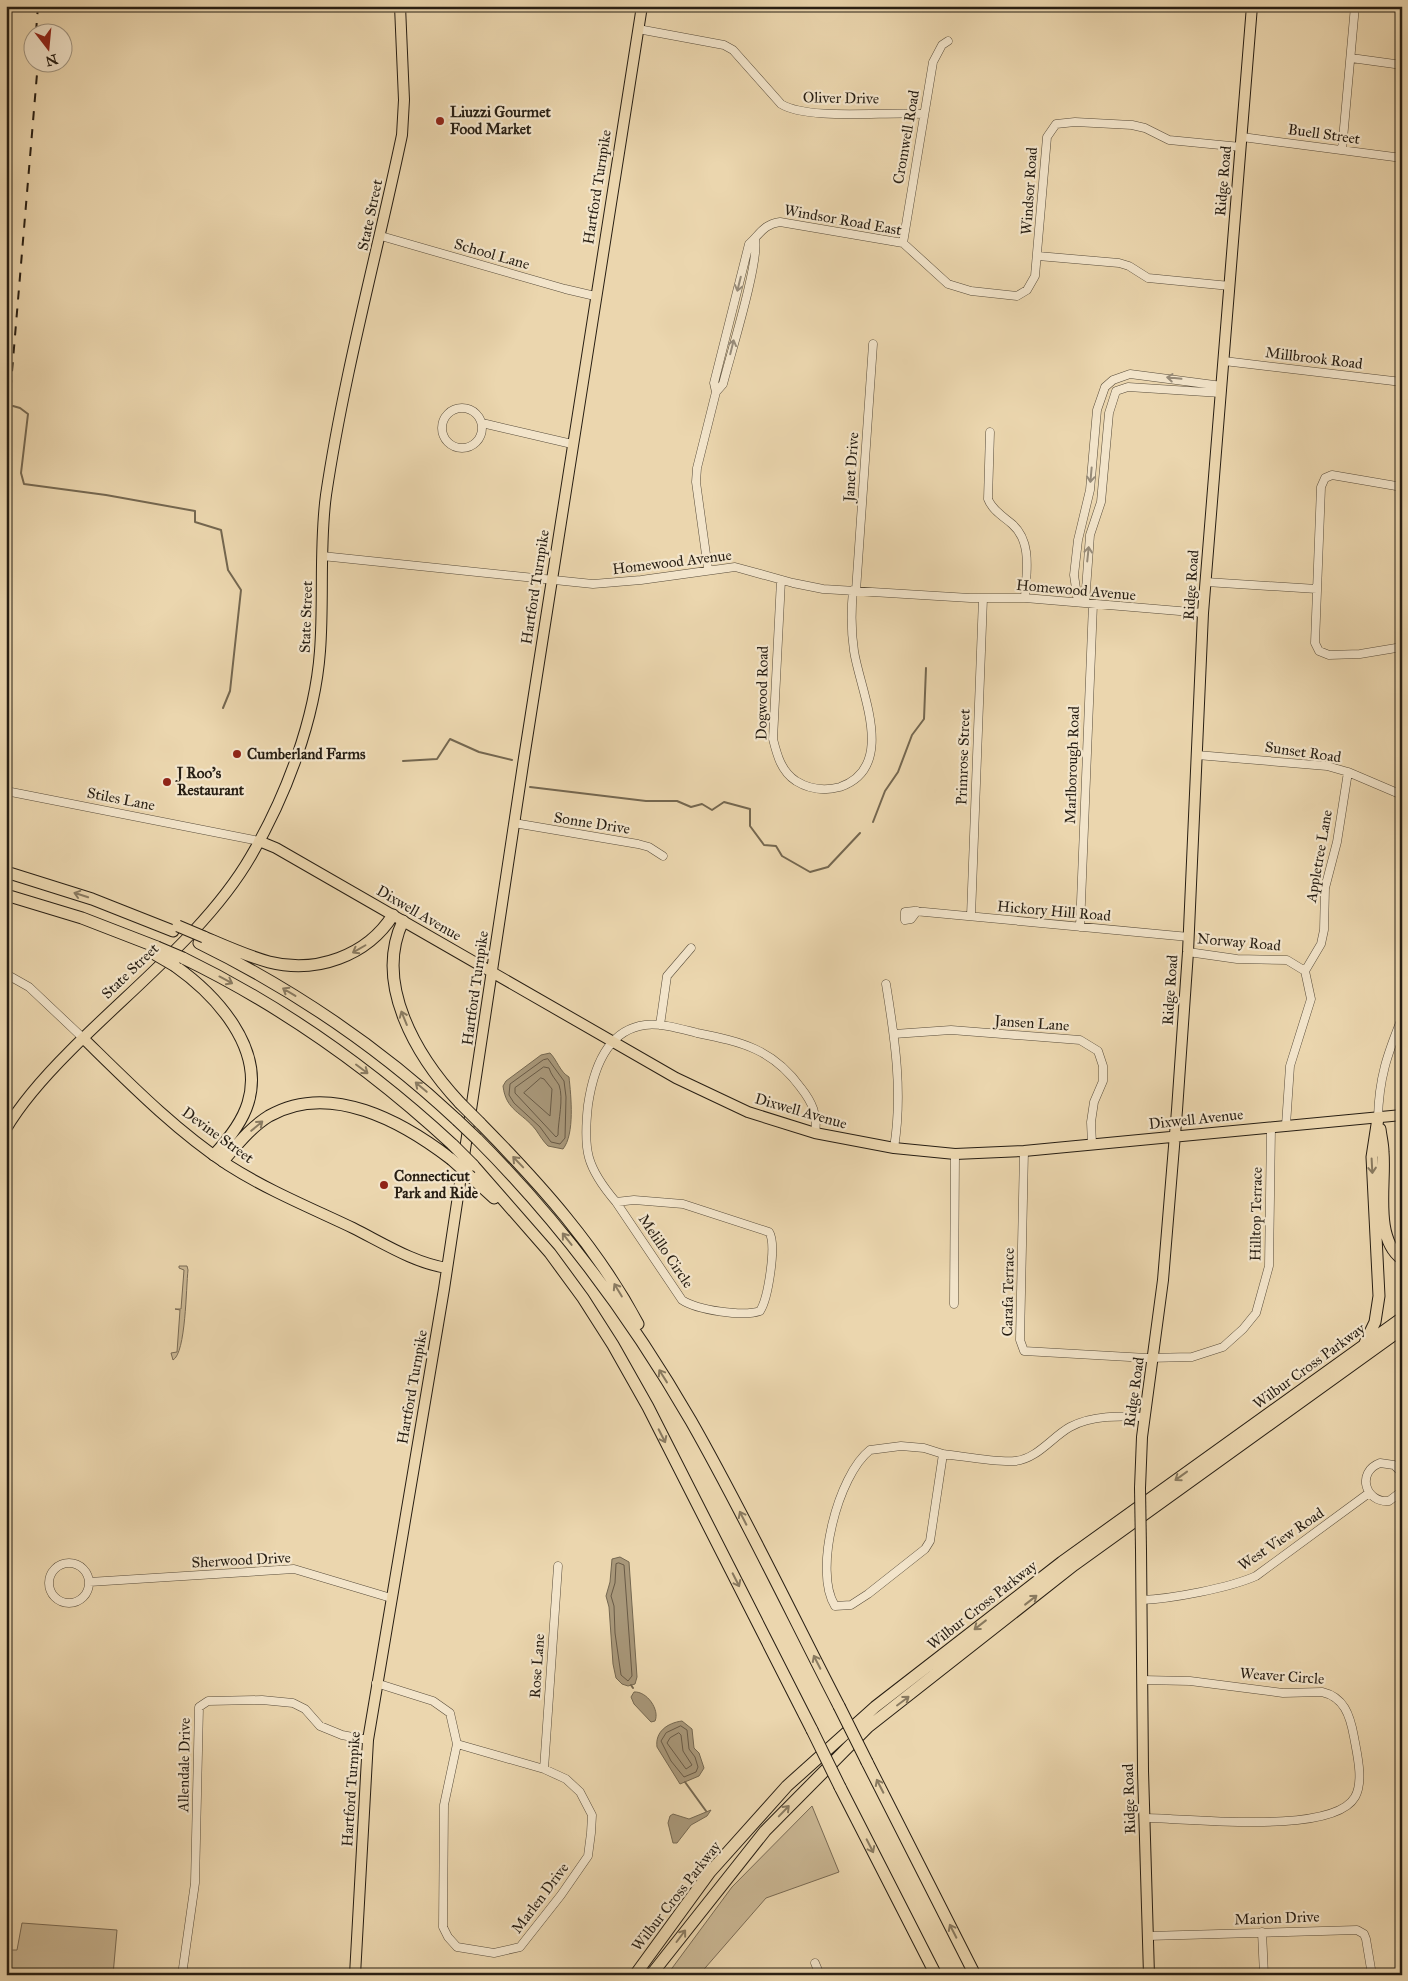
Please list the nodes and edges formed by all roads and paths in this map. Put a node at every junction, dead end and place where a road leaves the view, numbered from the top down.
1 (400, 6) edge
2 (642, 6) edge
3 (1252, 6) edge
4 (1355, 6) edge
5 (638, 29) junction
6 (948, 41) dead end
7 (1351, 58) junction
8 (1402, 65) edge
9 (923, 114) junction
10 (1241, 142) junction
11 (1342, 150) junction
12 (1402, 158) edge
13 (381, 236) junction
14 (903, 243) junction
15 (1038, 256) junction
16 (1230, 286) junction
17 (596, 296) junction
18 (872, 344) dead end
19 (1224, 361) junction
20 (1113, 380) junction
21 (1402, 382) edge
22 (1119, 389) junction
23 (1221, 389) junction
24 (482, 424) junction
25 (990, 432) dead end
26 (572, 444) junction
27 (1402, 487) edge
28 (322, 556) junction
29 (708, 569) junction
30 (551, 580) junction
31 (781, 580) junction
32 (1206, 582) junction
33 (1317, 589) junction
34 (855, 590) junction
35 (983, 598) junction
36 (1025, 598) junction
37 (1085, 603) junction
38 (1203, 613) junction
39 (1402, 647) edge
40 (1197, 754) junction
41 (1348, 772) junction
42 (6, 791) edge
43 (1402, 796) edge
44 (514, 823) junction
45 (259, 841) junction
46 (663, 856) dead end
47 (6, 872) edge
48 (6, 895) edge
49 (917, 911) dead end
50 (971, 916) junction
51 (398, 918) junction
52 (1080, 927) junction
53 (1189, 937) junction
54 (202, 940) junction
55 (691, 948) dead end
56 (1188, 952) junction
57 (179, 962) junction
58 (1305, 970) junction
59 (492, 972) junction
60 (6, 974) edge
61 (886, 984) dead end
62 (1402, 1018) edge
63 (660, 1025) junction
64 (894, 1034) junction
65 (83, 1038) junction
66 (613, 1041) junction
67 (1402, 1114) edge
68 (1378, 1118) junction
69 (1286, 1125) junction
70 (1271, 1127) junction
71 (6, 1129) edge
72 (815, 1133) junction
73 (1174, 1137) junction
74 (1092, 1144) junction
75 (894, 1148) junction
76 (1024, 1151) junction
77 (955, 1154) junction
78 (219, 1158) junction
79 (472, 1171) junction
80 (616, 1202) junction
81 (1402, 1259) edge
82 (447, 1268) junction
83 (954, 1304) dead end
84 (1402, 1318) edge
85 (1402, 1329) edge
86 (1363, 1346) junction
87 (1224, 1347) joint
88 (647, 1350) junction
89 (1154, 1358) junction
90 (1144, 1418) junction
91 (943, 1454) junction
92 (1402, 1473) edge
93 (1402, 1491) edge
94 (1368, 1493) junction
95 (558, 1566) dead end
96 (89, 1582) junction
97 (391, 1598) junction
98 (1142, 1600) junction
99 (1142, 1680) junction
100 (376, 1683) junction
101 (368, 1740) junction
102 (456, 1744) junction
103 (544, 1769) junction
104 (1145, 1818) junction
105 (1262, 1932) junction
106 (1148, 1936) junction
107 (814, 1963) dead end
108 (182, 1975) edge
109 (355, 1975) edge
110 (635, 1975) edge
111 (651, 1975) edge
112 (820, 1975) edge
113 (936, 1975) edge
114 (975, 1975) edge
115 (1150, 1975) edge
116 (1264, 1975) edge
117 (1372, 1975) edge

1 - 13 main road, State Street
2 - 5 main road, Hartford Turnpike
3 - 10 main road, Ridge Road
4 - 7 street
5 - 9 street, Oliver Drive
5 - 17 main road, Hartford Turnpike
6 - 9 street, Cromwell Road
7 - 8 street
7 - 11 street
9 - 14 street, Cromwell Road
10 - 11 street, Buell Street
10 - 15 street, Windsor Road
10 - 16 main road, Ridge Road
11 - 12 street, Buell Street
13 - 17 street, School Lane
13 - 28 main road, State Street
14 - 15 street, Windsor Road East
14 - 29 street, Windsor Road East
15 - 16 street, Windsor Road
16 - 19 main road, Ridge Road
17 - 26 main road, Hartford Turnpike
18 - 34 street, Janet Drive
19 - 21 street, Millbrook Road
19 - 23 main road, Ridge Road
20 - 22 street
23 -> 20 street
20 -> 37 street, Marlborough Road
22 - 23 street
37 -> 22 street, Marlborough Road
23 - 32 main road, Ridge Road
24 - 24 street
24 - 26 street
25 - 36 street
26 - 30 main road, Hartford Turnpike
27 - 33 street
28 - 30 street, Homewood Avenue
28 - 45 main road, State Street
29 - 30 street, Homewood Avenue
29 - 31 street, Homewood Avenue
30 - 44 main road, Hartford Turnpike
31 - 34 street, Homewood Avenue
31 - 34 street, Dogwood Road
32 - 33 street
32 - 38 main road, Ridge Road
33 - 39 street
34 - 35 street, Homewood Avenue
35 - 36 street, Homewood Avenue
35 - 50 street, Primrose Street
36 - 37 street, Homewood Avenue
37 - 38 street, Homewood Avenue
37 - 52 street, Marlborough Road
38 - 40 main road, Ridge Road
40 - 41 street, Sunset Road
40 - 53 main road, Ridge Road
41 - 43 street, Sunset Road
41 - 58 street, Appletree Lane
42 - 45 street, Stiles Lane
44 - 46 street, Sonne Drive
44 - 59 main road, Hartford Turnpike
45 - 51 main road, Dixwell Avenue
45 - 65 main road, State Street
54 -> 47 highway
48 - 57 highway, bridge
49 - 50 street, Hickory Hill Road
50 - 52 street, Hickory Hill Road
51 -> 54 highway
51 - 59 main road, Dixwell Avenue
88 -> 51 highway, bridge
52 - 53 street, Hickory Hill Road
53 - 56 main road, Ridge Road
88 -> 54 highway, bridge
55 - 63 street
56 - 58 street, Norway Road
56 - 73 main road, Ridge Road
57 - 78 highway
57 -> 79 highway, bridge
58 - 69 street
59 - 66 main road, Dixwell Avenue
59 - 82 main road, Hartford Turnpike
60 - 65 street, Devine Street
61 - 64 street
62 - 68 street
63 - 66 street
63 - 72 street
64 - 74 street, Jansen Lane
64 - 75 street
65 - 71 main road, State Street
65 - 78 main road, Devine Street
66 - 72 main road, Dixwell Avenue
66 - 80 street, Melillo Circle
67 - 68 main road, Dixwell Avenue
68 - 69 main road, Dixwell Avenue
68 - 81 highway
68 -> 86 highway
69 - 70 main road, Dixwell Avenue
70 - 73 main road, Dixwell Avenue
70 - 87 street, Hilltop Terrace
72 - 75 main road, Dixwell Avenue
73 - 74 main road, Dixwell Avenue
73 - 89 main road, Ridge Road
74 - 76 main road, Dixwell Avenue
75 - 77 main road, Dixwell Avenue
76 - 77 main road, Dixwell Avenue
76 - 89 street, Carafa Terrace
77 - 83 street
78 -> 79 highway, bridge
78 - 82 main road, Devine Street
79 -> 113 highway, bridge
80 - 80 street, Melillo Circle
82 - 97 main road, Hartford Turnpike
84 - 86 highway, Wilbur Cross Parkway
111 -> 85 highway, Wilbur Cross Parkway
86 -> 110 highway, Wilbur Cross Parkway
87 - 89 street, Carafa Terrace
114 -> 88 highway, bridge
89 - 90 main road, Ridge Road
90 - 91 street
90 - 98 main road, Ridge Road, bridge
91 - 91 street
92 - 94 street
93 - 94 street
94 - 98 street, West View Road
95 - 103 street, Rose Lane
96 - 96 street
96 - 97 street, Sherwood Drive
97 - 100 main road, Hartford Turnpike
98 - 99 main road, Ridge Road
99 - 104 main road, Ridge Road
99 - 104 street, Weaver Circle
100 - 101 main road, Hartford Turnpike
100 - 102 street, Marlen Drive
101 - 108 street, Allendale Drive
101 - 109 main road, Hartford Turnpike
102 - 103 street, Marlen Drive
102 - 103 street, Marlen Drive
104 - 106 main road, Ridge Road
105 - 106 street, Marion Drive
105 - 116 street
105 - 117 street, Marion Drive
106 - 115 main road, Ridge Road
107 - 112 street

